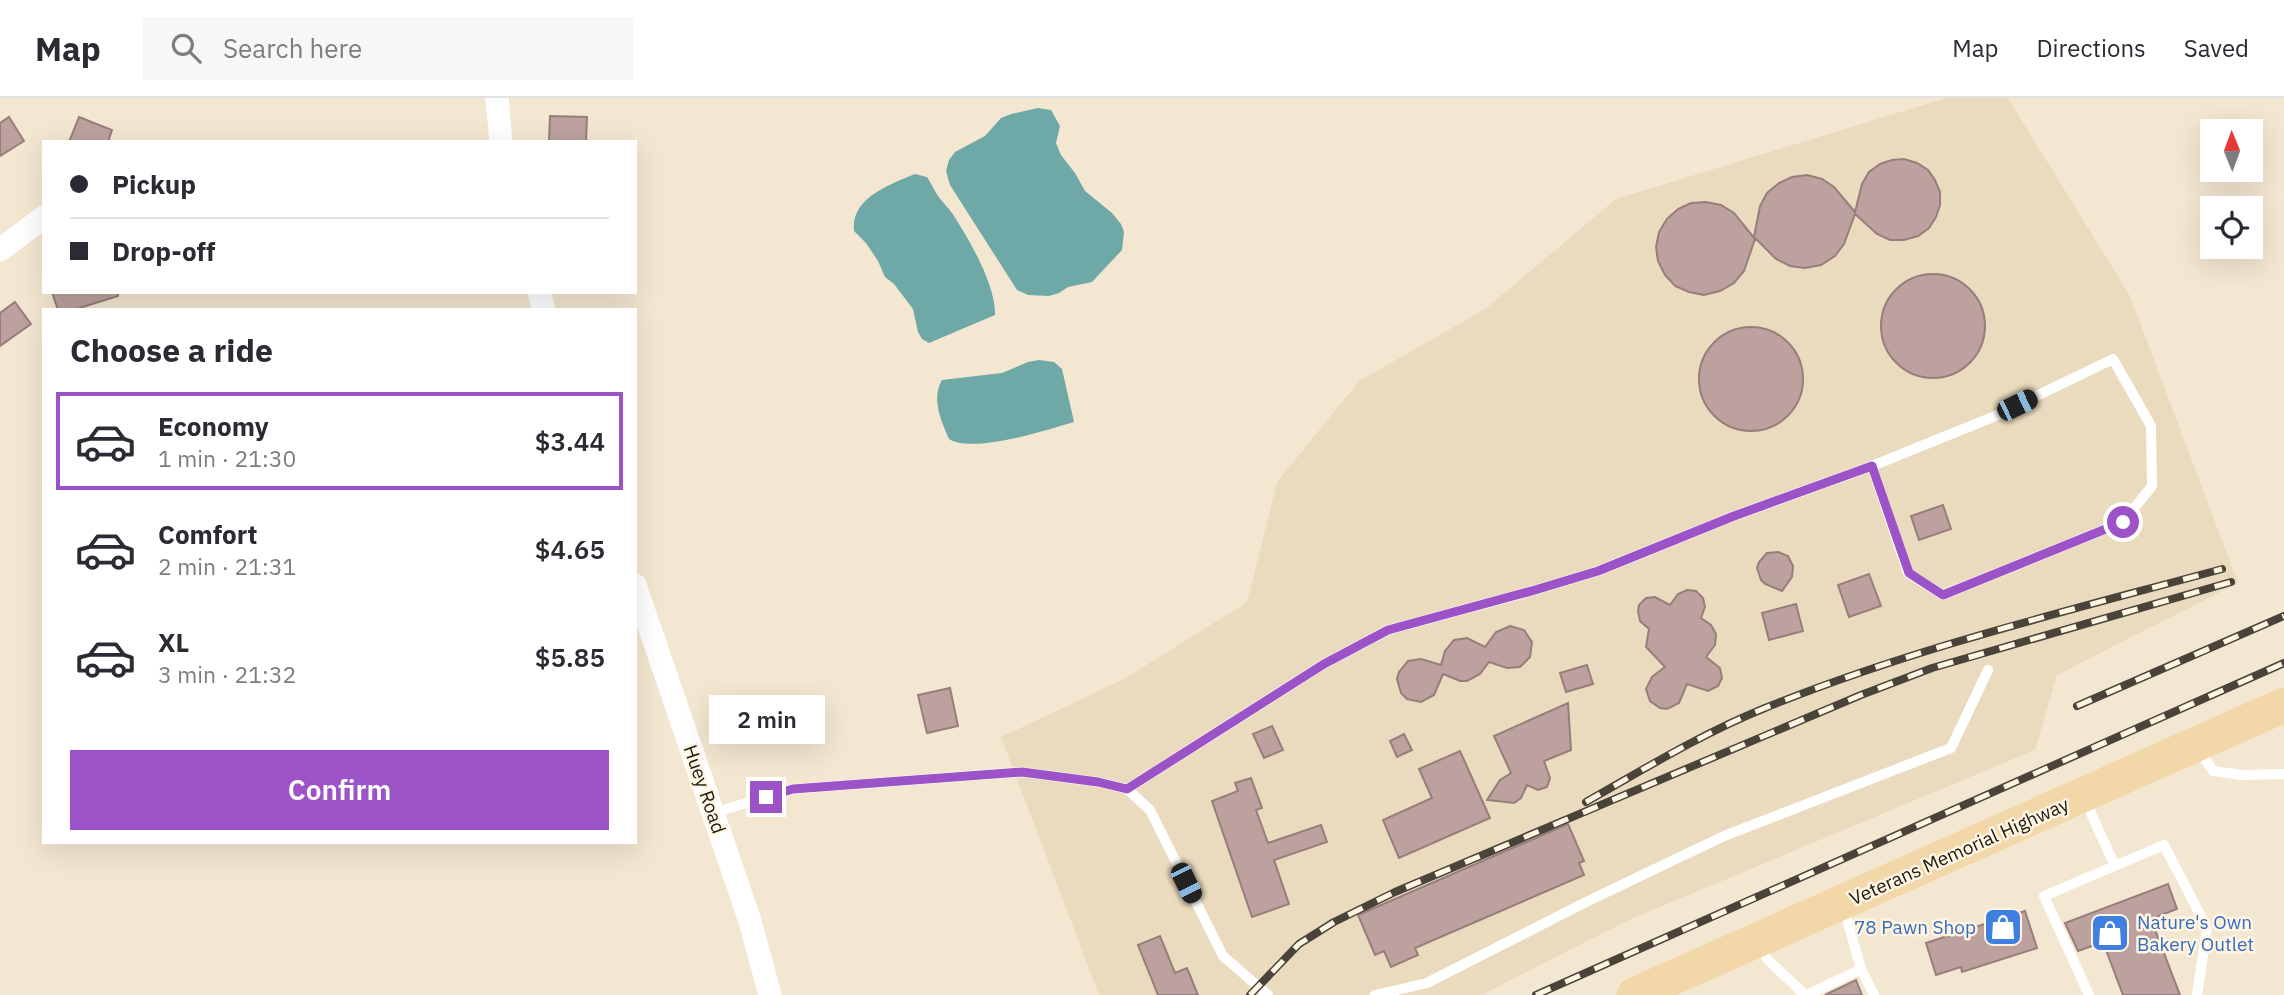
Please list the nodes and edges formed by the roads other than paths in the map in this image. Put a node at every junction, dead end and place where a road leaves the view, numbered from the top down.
1 (497, 98) edge
2 (501, 140) edge
3 (42, 218) edge
4 (0, 250) edge
5 (1872, 466) junction
6 (637, 591) edge
7 (1988, 670) dead end
8 (2284, 705) edge
9 (2196, 746) junction
10 (2284, 774) edge
11 (1127, 789) junction
12 (2083, 796) junction
13 (713, 813) junction
14 (2115, 866) junction
15 (1842, 902) junction
16 (1757, 940) junction
17 (1861, 969) junction
18 (770, 995) edge
19 (1268, 995) edge
20 (1375, 995) edge
21 (1634, 995) edge
22 (1806, 995) edge
23 (1874, 995) edge
24 (2089, 995) edge
25 (2197, 995) edge

1 - 2 street
3 - 4 street
5 - 5 lane
5 - 11 lane
6 - 13 street, Huey Road
7 - 20 lane
8 - 9 main road, Veterans Memorial Highway
9 - 10 lane
9 - 12 main road, Veterans Memorial Highway
11 - 13 lane
11 - 19 lane
12 - 14 lane
12 - 15 main road, Veterans Memorial Highway
13 - 18 street, Huey Road
14 - 24 lane
14 - 25 lane
15 - 16 main road, Veterans Memorial Highway
15 - 17 lane
16 - 21 main road, Veterans Memorial Highway
16 - 22 lane
17 - 22 lane
17 - 23 lane

